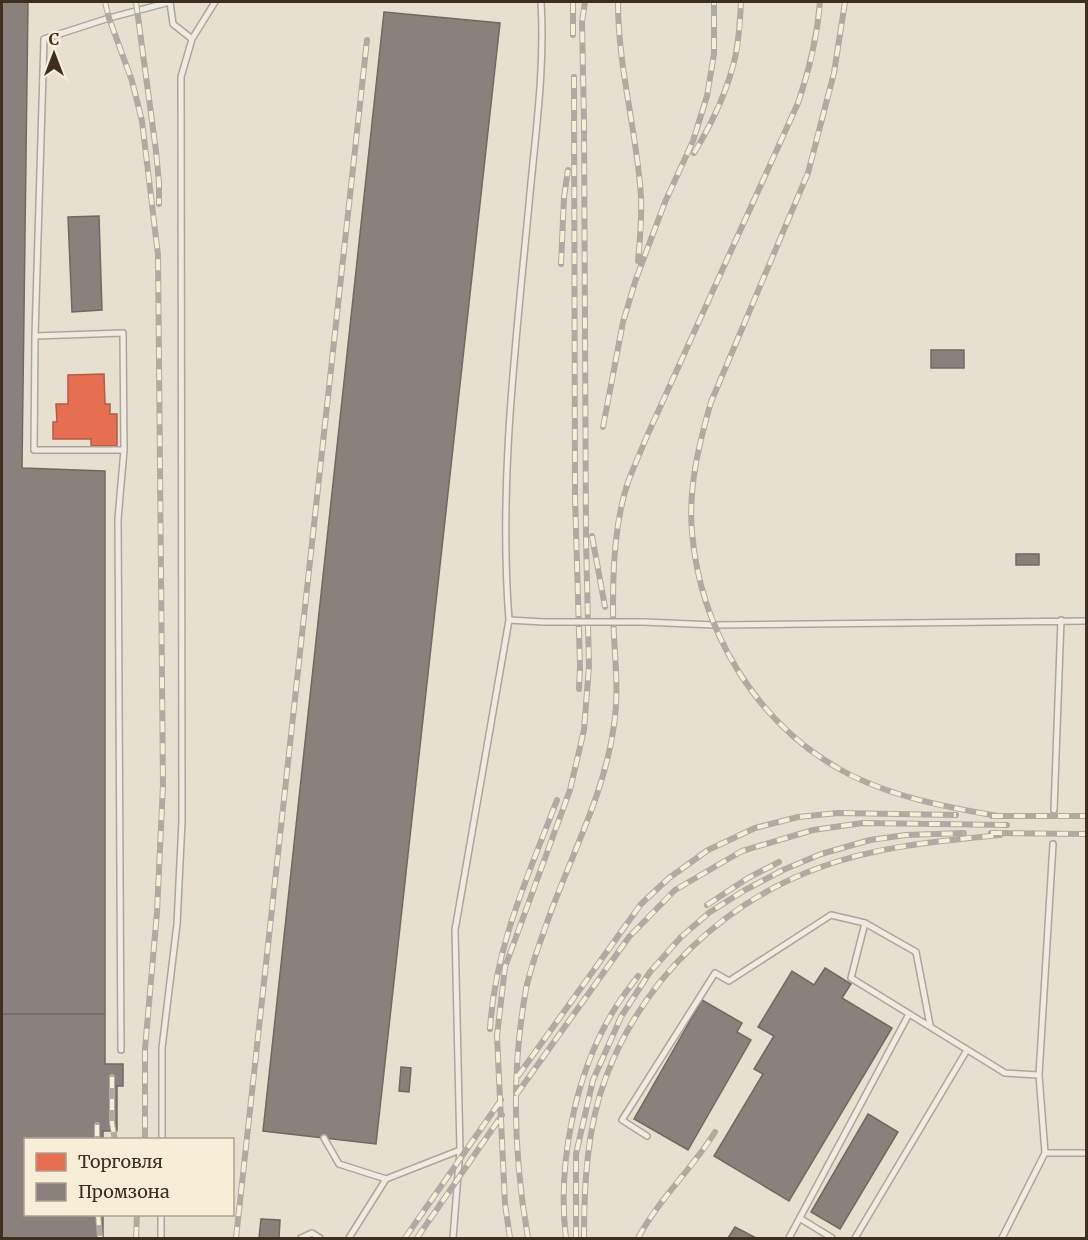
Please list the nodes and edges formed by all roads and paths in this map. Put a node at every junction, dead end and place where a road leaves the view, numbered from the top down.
1 (170, 2) edge
2 (215, 2) edge
3 (536, 2) edge
4 (541, 2) edge
5 (542, 12) junction
6 (192, 39) junction
7 (35, 336) junction
8 (124, 450) junction
9 (1061, 620) junction
10 (509, 621) junction
11 (1086, 621) edge
12 (1054, 810) dead end
13 (1053, 844) dead end
14 (865, 923) junction
15 (909, 1014) junction
16 (930, 1026) junction
17 (121, 1050) dead end
18 (967, 1050) junction
19 (1039, 1075) junction
20 (647, 1136) dead end
21 (162, 1138) edge
22 (324, 1138) dead end
23 (460, 1150) junction
24 (1045, 1153) junction
25 (1086, 1153) edge
26 (386, 1179) junction
27 (161, 1216) edge
28 (801, 1219) junction
29 (161, 1239) edge
30 (302, 1239) edge
31 (320, 1239) edge
32 (349, 1239) edge
33 (453, 1239) edge
34 (789, 1239) edge
35 (832, 1239) edge
36 (855, 1239) edge
37 (1002, 1239) edge

1 - 6 lane
1 - 7 lane
2 - 6 lane
3 - 5 lane
4 - 5 lane
5 - 10 lane
6 - 21 lane
7 - 8 lane
7 - 8 lane
8 - 17 lane
9 - 10 lane, bridge
9 - 11 lane
9 - 12 lane
10 - 23 lane
13 - 19 lane
14 - 15 lane
14 - 16 lane
14 - 20 lane
15 - 16 lane
15 - 28 lane
16 - 18 lane
18 - 19 lane
18 - 36 lane
19 - 24 lane
22 - 26 lane
23 - 26 lane
23 - 33 lane
24 - 25 lane
24 - 37 lane
26 - 32 lane
27 - 29 lane
28 - 34 lane
28 - 35 lane
30 - 31 lane

